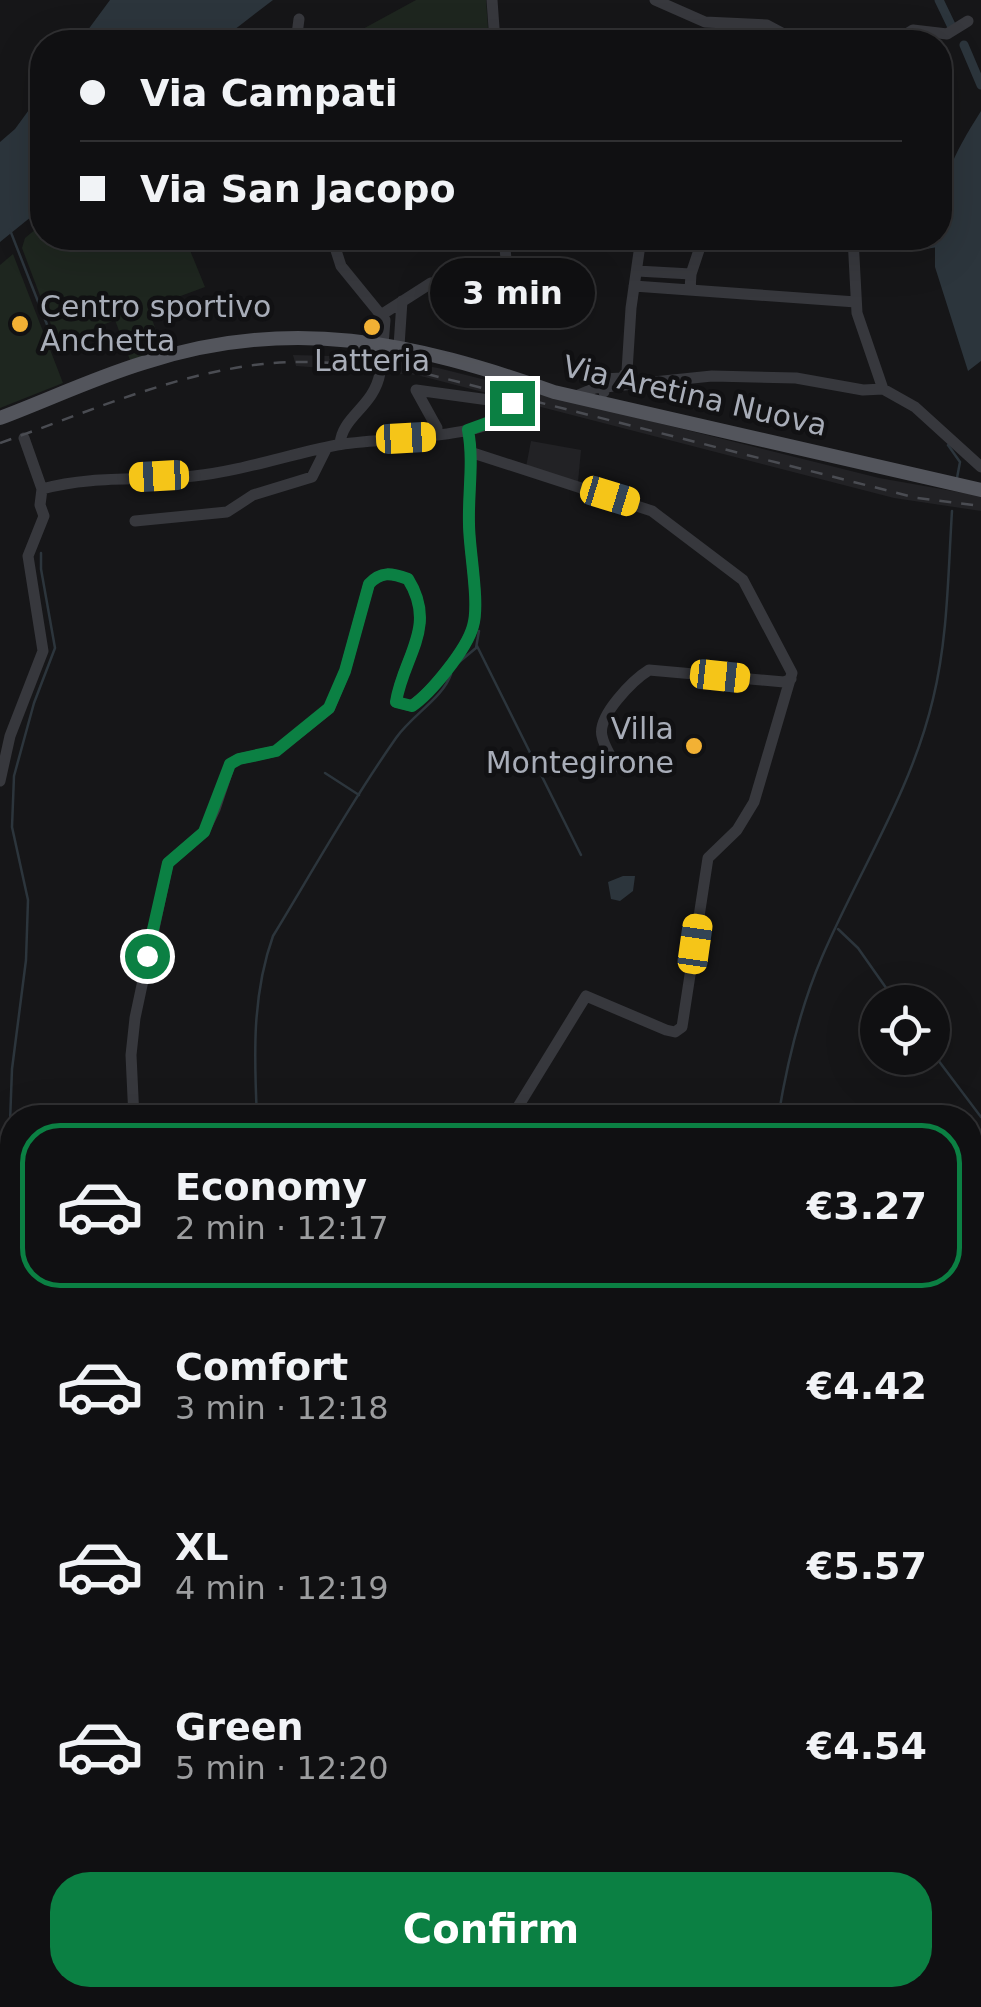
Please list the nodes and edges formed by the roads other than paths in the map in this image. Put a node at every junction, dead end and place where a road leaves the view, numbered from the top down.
1 (492, 0) edge
2 (656, 0) edge
3 (299, 19) dead end
4 (968, 21) dead end
5 (731, 24) junction
6 (298, 30) edge
7 (494, 30) edge
8 (732, 30) edge
9 (777, 30) edge
10 (952, 31) edge
11 (336, 250) edge
12 (504, 250) edge
13 (640, 250) edge
14 (698, 250) edge
15 (854, 250) edge
16 (638, 271) junction
17 (691, 274) junction
18 (634, 286) junction
19 (690, 290) junction
20 (402, 300) junction
21 (856, 302) junction
22 (377, 312) junction
23 (388, 349) junction
24 (380, 373) dead end
25 (883, 389) junction
26 (603, 394) junction
27 (357, 415) junction
28 (11, 419) edge
29 (437, 428) dead end
30 (468, 430) junction
31 (24, 438) dead end
32 (355, 442) junction
33 (334, 446) junction
34 (472, 453) junction
35 (981, 467) edge
36 (42, 489) junction
37 (981, 490) edge
38 (135, 520) dead end
39 (790, 679) junction
40 (616, 767) dead end
41 (0, 781) edge
42 (133, 1105) edge
43 (519, 1105) edge

1 - 7 street
2 - 5 street
3 - 6 street
4 - 10 street
5 - 8 street
5 - 9 street
11 - 22 street
12 - 20 street
13 - 16 street
14 - 17 street
15 - 21 street
16 - 17 street
16 - 18 street
17 - 19 street
18 - 19 street
18 - 26 street
19 - 21 street
20 - 22 street
20 - 23 street
21 - 25 street
22 - 23 street
23 - 26 main road, Via Aretina Nuova
23 - 28 main road, Via Aretina Nuova
24 - 27 street
25 - 26 street
25 - 35 street
26 - 37 main road, Via Aretina Nuova
27 - 32 street
27 - 33 street
29 - 30 street
30 - 32 street
30 - 34 street
31 - 36 street
32 - 33 street
33 - 36 street
33 - 38 street
34 - 39 street
34 - 42 street
36 - 41 street
39 - 40 street
39 - 43 street

